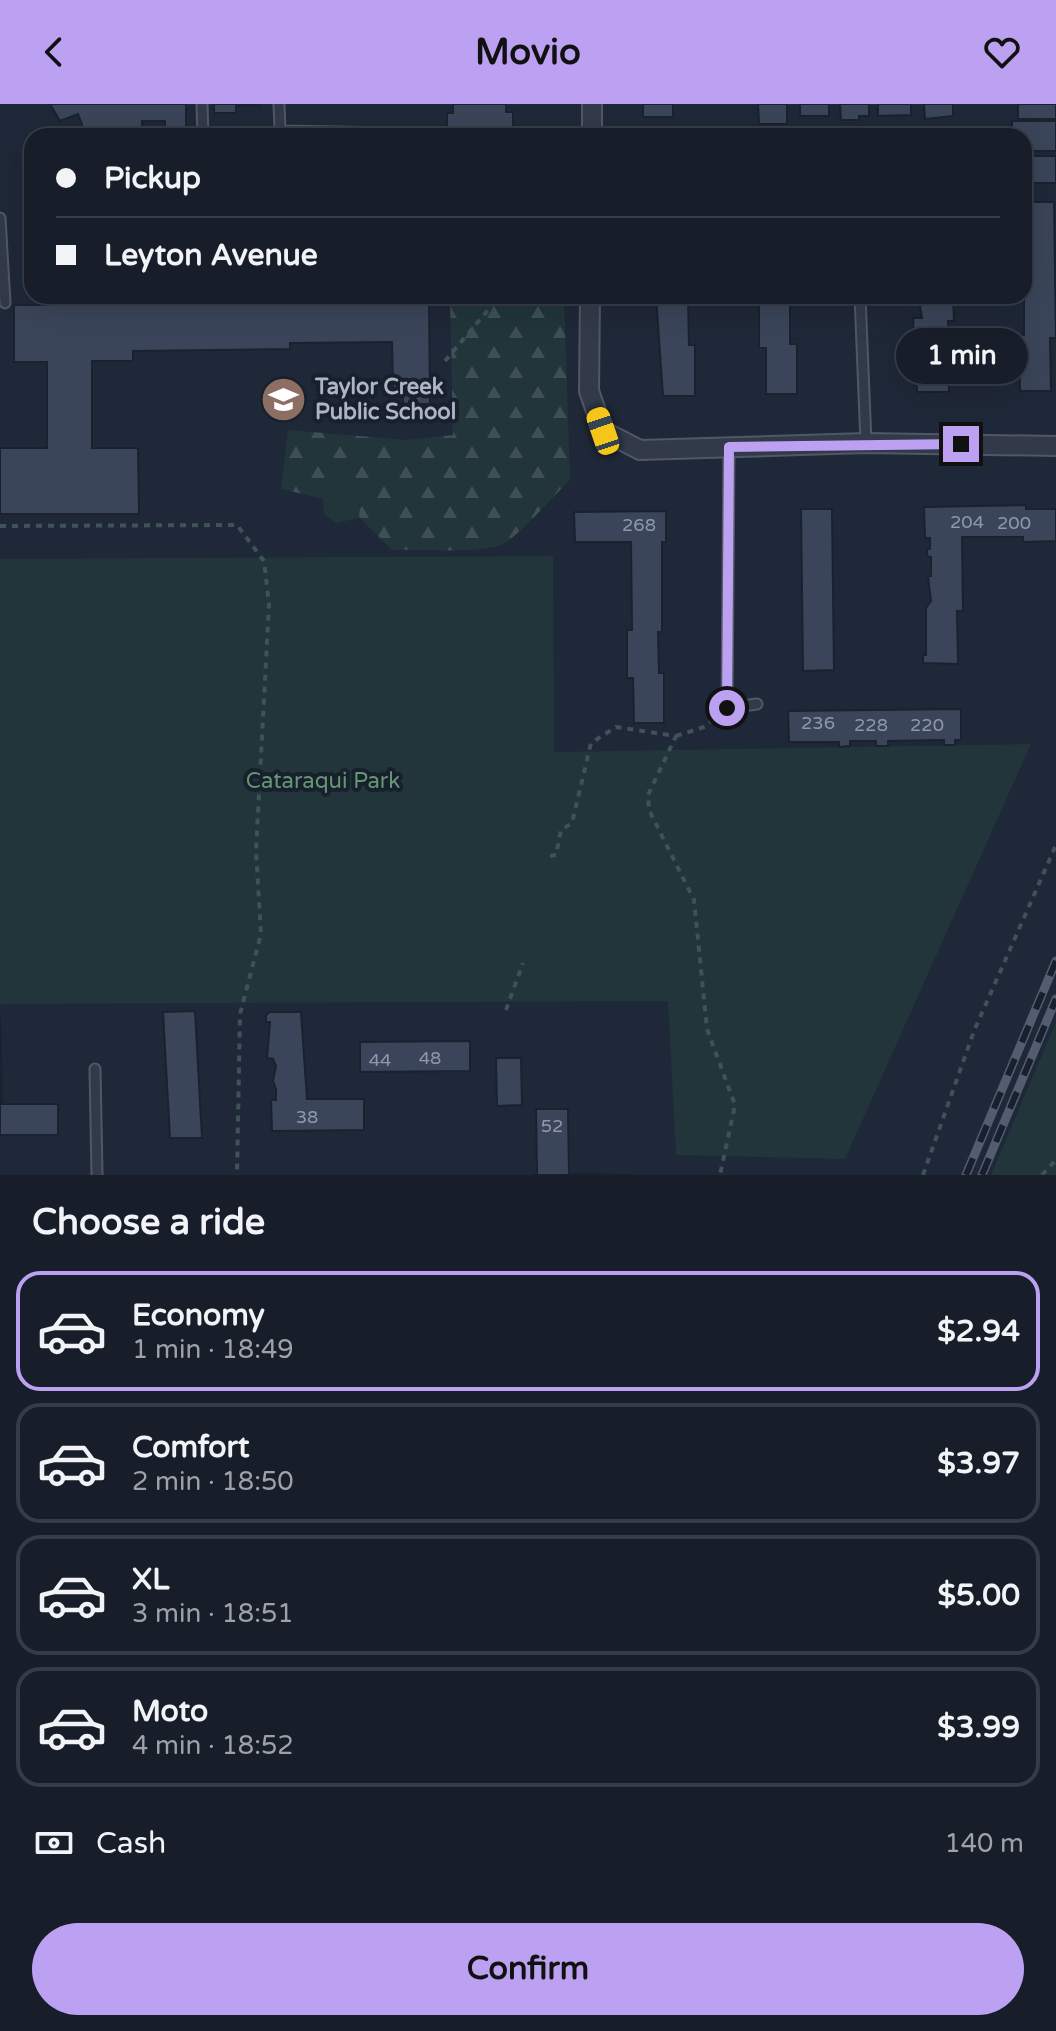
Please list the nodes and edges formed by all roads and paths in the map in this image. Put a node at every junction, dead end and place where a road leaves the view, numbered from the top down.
1 (202, 104) edge
2 (279, 104) edge
3 (592, 104) edge
4 (203, 128) edge
5 (280, 128) edge
6 (592, 128) edge
7 (0, 218) edge
8 (5, 303) dead end
9 (493, 304) edge
10 (590, 304) edge
11 (860, 304) edge
12 (445, 361) dead end
13 (866, 443) junction
14 (1056, 446) edge
15 (729, 447) junction
16 (0, 526) edge
17 (757, 704) dead end
18 (727, 708) junction
19 (676, 736) junction
20 (1056, 845) edge
21 (550, 856) dead end
22 (523, 963) dead end
23 (506, 1010) dead end
24 (95, 1069) dead end
25 (1056, 1160) edge
26 (97, 1175) edge
27 (237, 1175) edge
28 (720, 1175) edge
29 (923, 1175) edge
30 (1042, 1175) edge

1 - 4 lane
2 - 5 lane
3 - 6 street
7 - 8 lane
9 - 12 path
10 - 15 street
11 - 13 lane
13 - 14 street
13 - 15 street
15 - 18 lane
16 - 27 path
17 - 18 lane
18 - 19 path
19 - 21 path
19 - 28 path
20 - 29 path
22 - 23 path
24 - 26 lane
25 - 30 path

